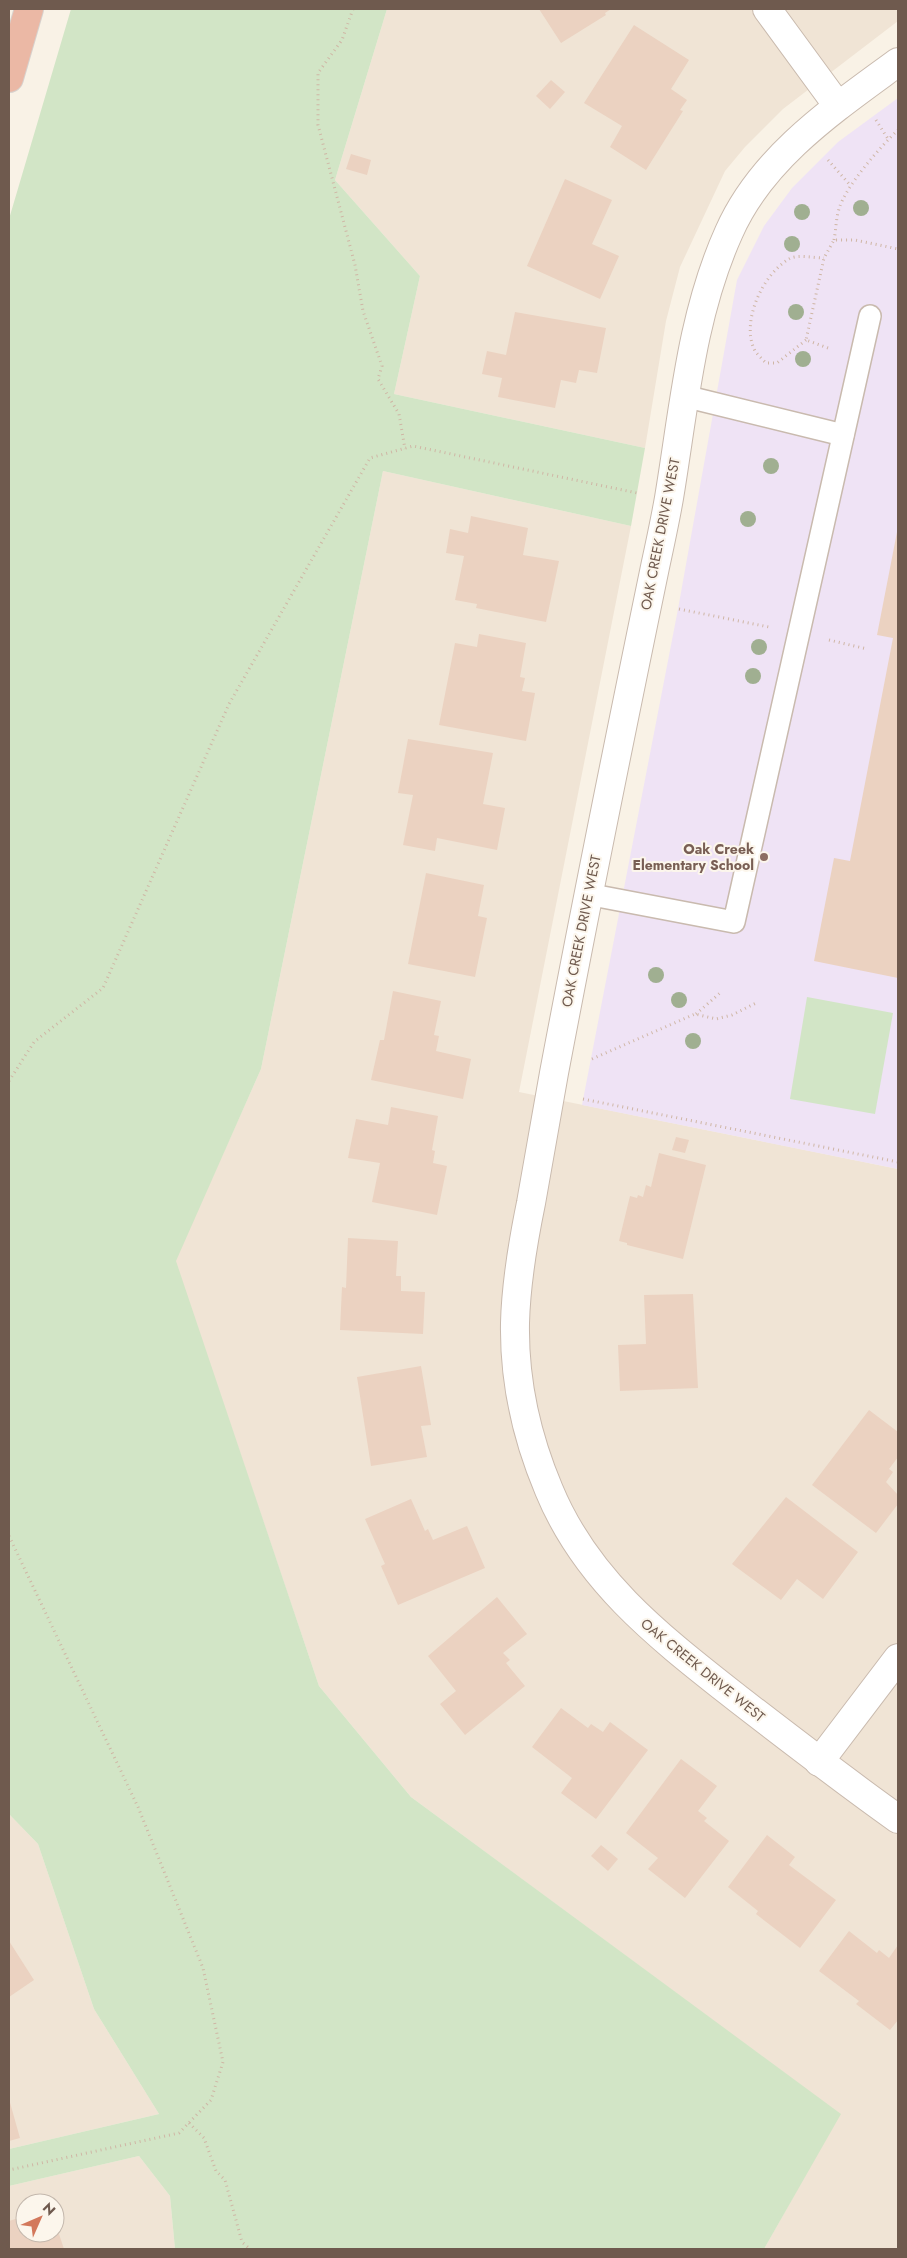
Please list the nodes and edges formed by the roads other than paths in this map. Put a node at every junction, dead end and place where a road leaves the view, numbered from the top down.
1 (29, 9) edge
2 (768, 9) edge
3 (898, 62) edge
4 (9, 78) edge
5 (838, 106) junction
6 (870, 316) dead end
7 (684, 396) junction
8 (843, 435) junction
9 (587, 894) junction
10 (898, 1658) edge
11 (819, 1762) junction
12 (898, 1819) edge

1 - 4 highway
2 - 5 street
3 - 5 street, OAK CREEK DRIVE WEST
5 - 7 street, OAK CREEK DRIVE WEST
6 - 8 lane
7 - 8 lane
7 - 9 street, OAK CREEK DRIVE WEST
8 - 9 lane
9 - 11 street, OAK CREEK DRIVE WEST
10 - 11 street
11 - 12 street, OAK CREEK DRIVE WEST

